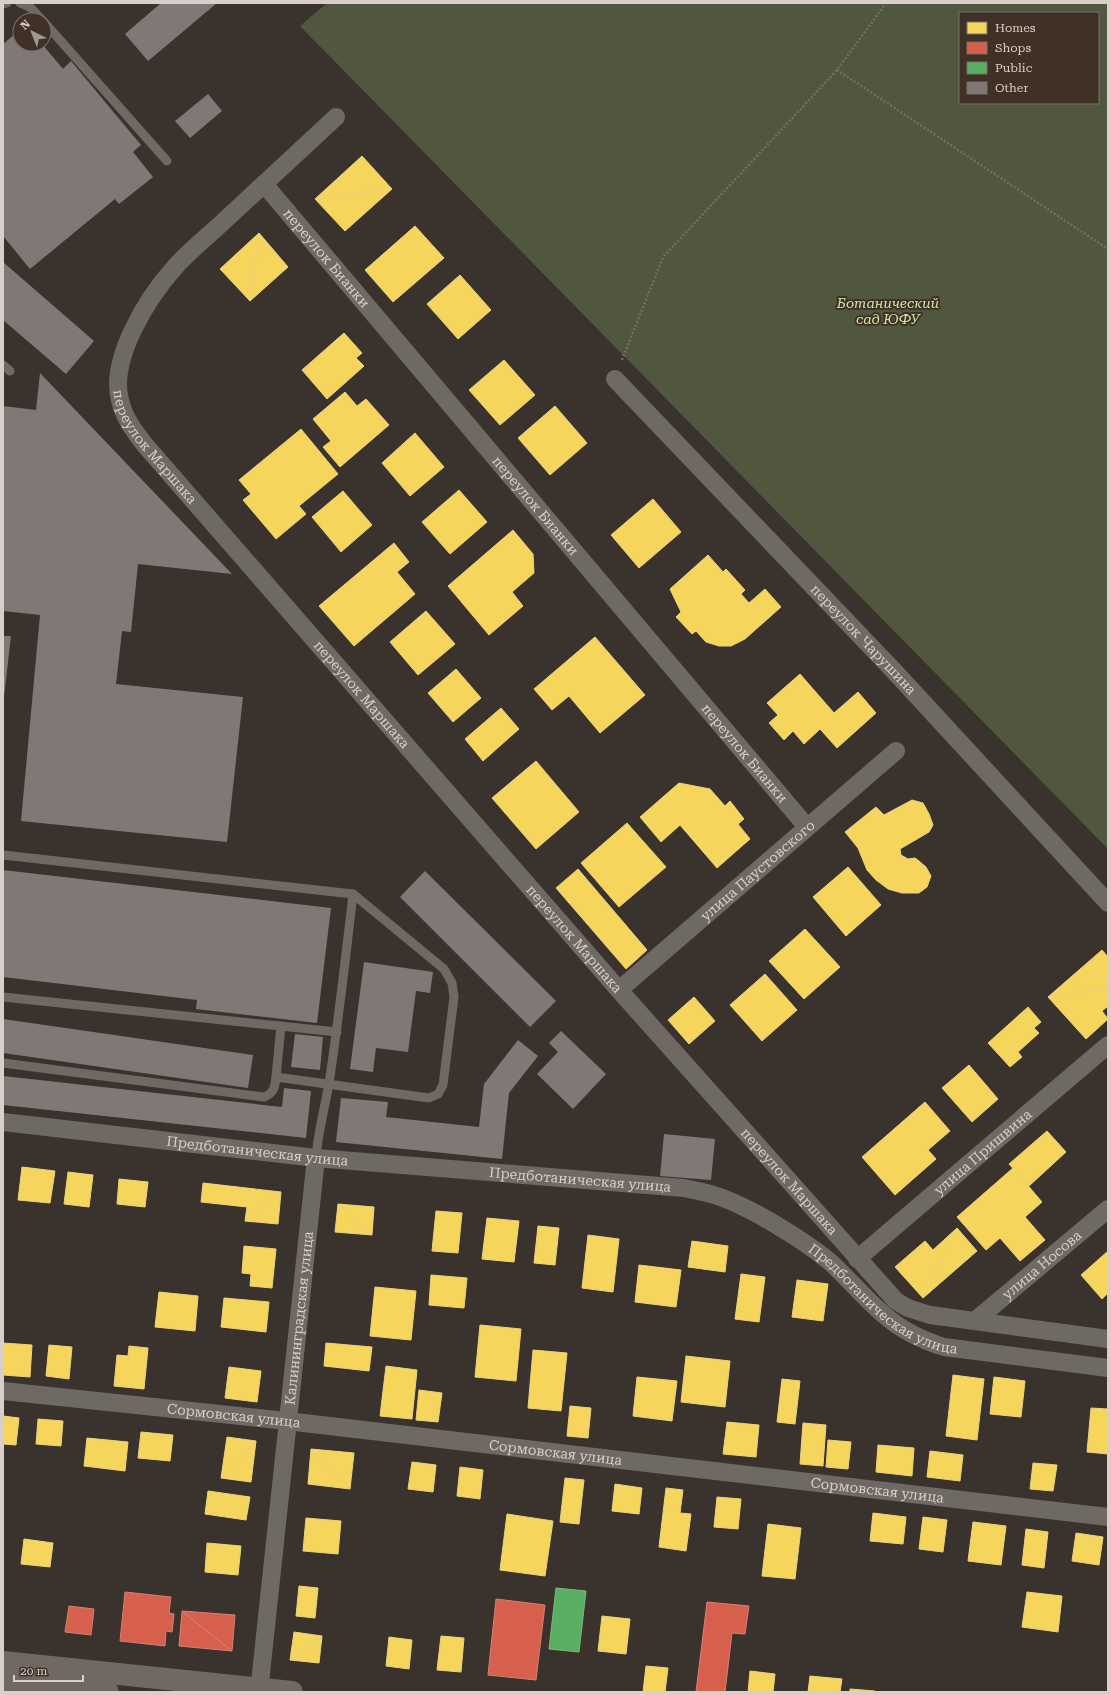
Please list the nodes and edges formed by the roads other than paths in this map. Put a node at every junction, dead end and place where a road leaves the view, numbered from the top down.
1 (7, 3) edge
2 (20, 3) edge
3 (3, 4) edge
4 (35, 12) edge
5 (52, 31) edge
6 (336, 117) dead end
7 (167, 161) dead end
8 (264, 184) junction
9 (615, 379) road end
10 (896, 751) dead end
11 (807, 827) junction
12 (3, 854) edge
13 (353, 894) junction
14 (1108, 903) edge
15 (619, 990) junction
16 (3, 997) edge
17 (281, 1026) junction
18 (337, 1032) junction
19 (1108, 1045) edge
20 (3, 1063) edge
21 (276, 1077) junction
22 (329, 1085) junction
23 (3, 1122) edge
24 (316, 1158) junction
25 (1108, 1209) edge
26 (858, 1259) junction
27 (976, 1320) junction
28 (1108, 1339) edge
29 (1108, 1368) edge
30 (3, 1391) edge
31 (287, 1421) junction
32 (1108, 1517) edge
33 (3, 1662) edge
34 (3, 1680) edge
35 (259, 1690) edge
36 (108, 1692) edge
37 (292, 1692) edge

1 - 3 lane
2 - 4 lane
5 - 7 lane
6 - 8 street, переулок Маршака
8 - 11 street, переулок Бианки
8 - 15 street, переулок Маршака
9 - 14 street, переулок Чарушина
10 - 11 street, улица Паустовского
11 - 15 street, улица Паустовского
12 - 13 lane
13 - 18 lane
13 - 22 lane
15 - 26 street, переулок Маршака
16 - 17 lane
17 - 18 lane
17 - 21 lane
18 - 22 lane
19 - 26 street, улица Пришвина
20 - 21 lane
21 - 22 lane
22 - 24 lane
23 - 24 street, Предботаническая улица
24 - 29 street, Предботаническая улица
24 - 31 street, Калининградская улица
25 - 27 street, улица Носова
26 - 27 street, Предботаническая улица
27 - 28 street, Предботаническая улица
30 - 31 street, Сормовская улица
31 - 32 street, Сормовская улица
31 - 35 street, Калининградская улица
33 - 35 main road
34 - 36 main road
35 - 37 main road

